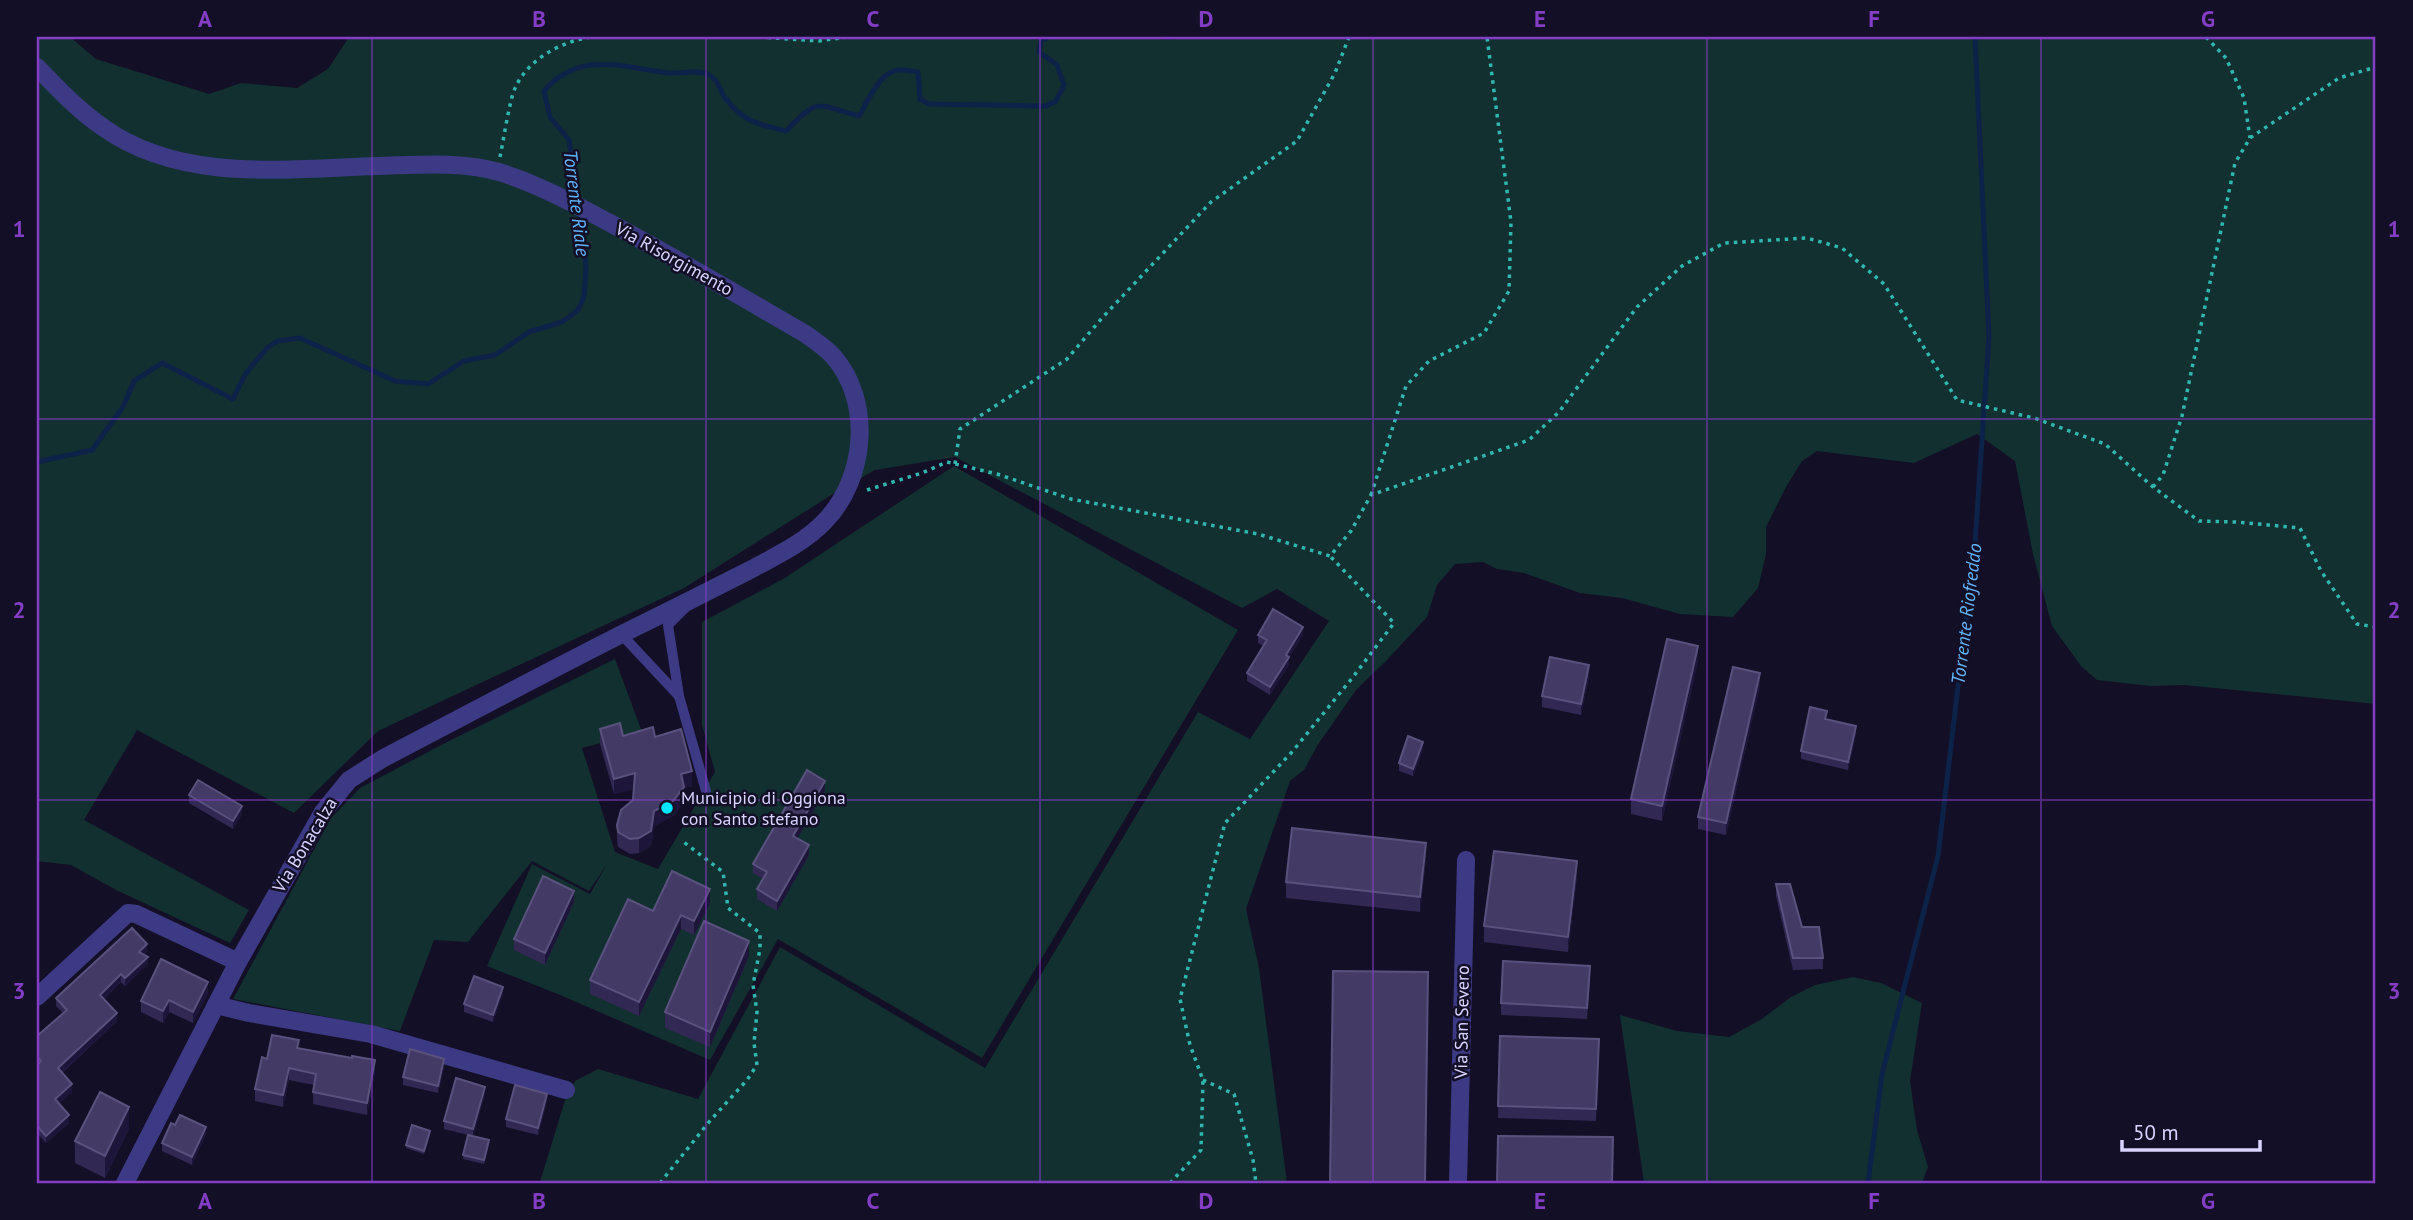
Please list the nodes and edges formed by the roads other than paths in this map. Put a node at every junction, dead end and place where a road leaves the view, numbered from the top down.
1 (37, 67) edge
2 (692, 600) junction
3 (622, 635) junction
4 (680, 696) junction
5 (706, 791) dead end
6 (1466, 860) dead end
7 (239, 962) junction
8 (37, 997) edge
9 (216, 1005) junction
10 (566, 1090) dead end
11 (125, 1183) edge
12 (1458, 1183) edge

1 - 2 street, Via Risorgimento
2 - 3 street, Via Bonacalza
2 - 4 lane
3 - 4 lane
3 - 7 street, Via Bonacalza
4 - 5 lane
6 - 12 street, Via San Severo
7 - 8 street
7 - 9 street, Via Bonacalza
9 - 10 street
9 - 11 street, Via Bonacalza

